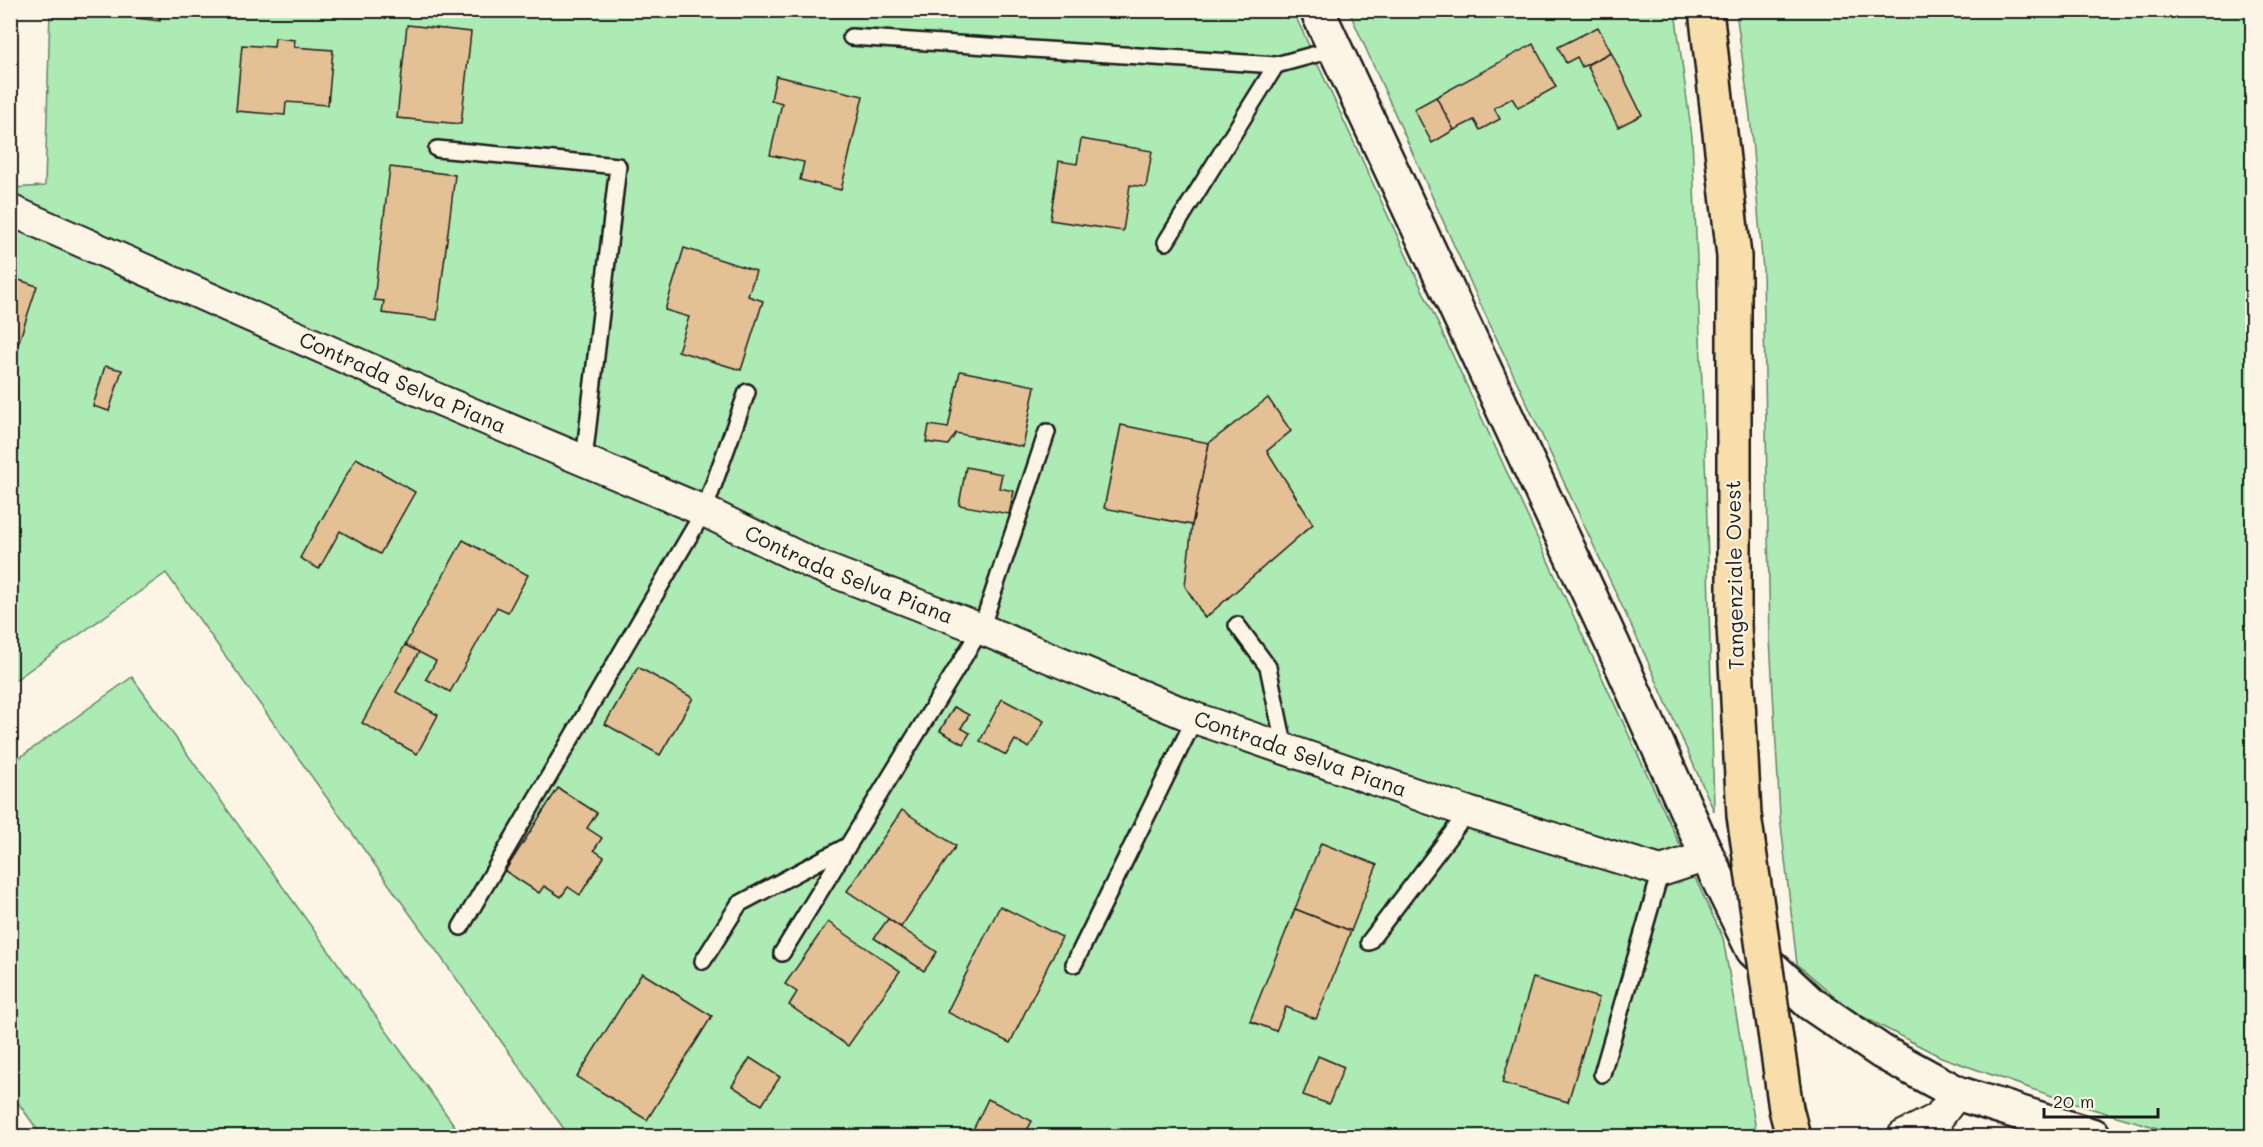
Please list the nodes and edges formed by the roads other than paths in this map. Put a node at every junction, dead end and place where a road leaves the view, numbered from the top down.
1 (1317, 10) edge
2 (1706, 10) edge
3 (851, 37) dead end
4 (1335, 49) junction
5 (1276, 65) junction
6 (437, 149) dead end
7 (10, 210) edge
8 (1166, 242) dead end
9 (747, 392) dead end
10 (1047, 432) dead end
11 (584, 460) junction
12 (705, 511) junction
13 (1237, 625) dead end
14 (981, 629) junction
15 (1195, 718) junction
16 (1285, 749) junction
17 (1468, 812) junction
18 (850, 843) junction
19 (1707, 856) junction
20 (1661, 871) junction
21 (461, 927) dead end
22 (1369, 942) dead end
23 (782, 953) dead end
24 (703, 961) dead end
25 (1074, 964) dead end
26 (1602, 1074) dead end
27 (1947, 1116) edge
28 (1793, 1137) edge
29 (1903, 1137) edge
30 (2094, 1137) edge

1 - 4 main road
2 - 28 main road, Tangenziale Ovest, bridge
3 - 5 lane
4 - 5 lane
4 - 19 main road
5 - 8 lane
6 - 11 lane
7 - 11 street, Contrada Selva Piana
9 - 12 lane
10 - 14 lane
11 - 12 street, Contrada Selva Piana
12 - 14 street, Contrada Selva Piana
12 - 21 lane
13 - 16 lane
14 - 15 street, Contrada Selva Piana
14 - 18 lane
15 - 16 street, Contrada Selva Piana
15 - 25 lane
16 - 17 street, Contrada Selva Piana
17 - 20 street, Contrada Selva Piana
17 - 22 lane
18 - 23 lane
18 - 24 lane
19 - 20 street
19 - 27 main road
20 - 26 lane
27 - 29 street
27 - 30 main road

